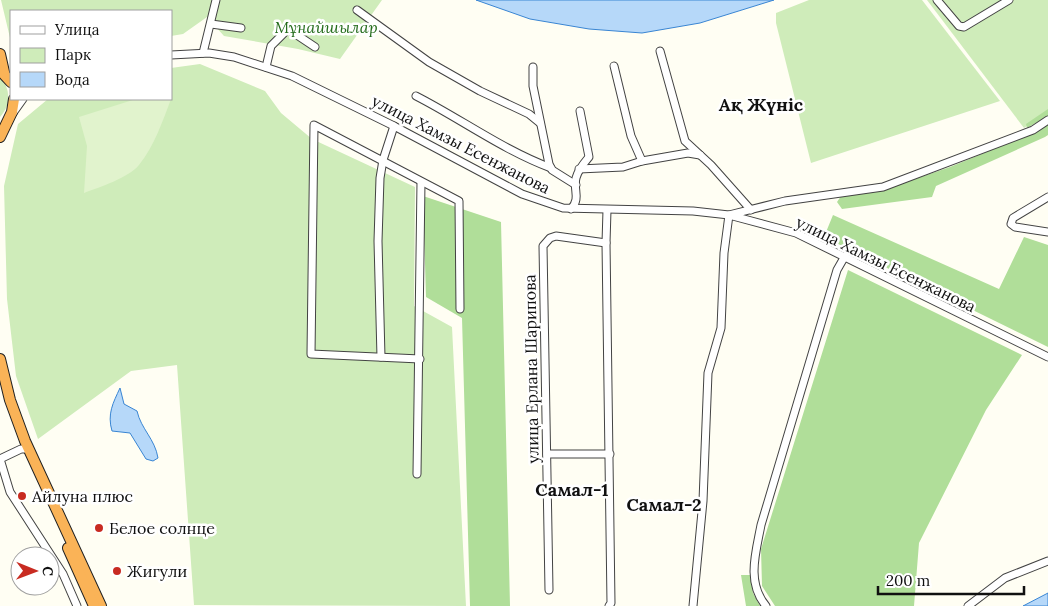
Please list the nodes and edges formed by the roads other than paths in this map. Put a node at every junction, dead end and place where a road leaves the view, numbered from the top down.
1 (216, 0) edge
2 (937, 0) edge
3 (1008, 0) edge
4 (357, 10) dead end
5 (211, 24) junction
6 (241, 28) dead end
7 (315, 47) dead end
8 (660, 52) dead end
9 (203, 53) junction
10 (0, 54) edge
11 (172, 56) edge
12 (266, 66) junction
13 (614, 66) dead end
14 (533, 67) dead end
15 (5, 72) edge
16 (416, 96) dead end
17 (14, 100) edge
18 (22, 100) edge
19 (580, 111) dead end
20 (1048, 120) edge
21 (5, 123) edge
22 (540, 123) junction
23 (394, 126) junction
24 (0, 136) edge
25 (700, 155) junction
26 (383, 160) junction
27 (642, 161) junction
28 (551, 168) junction
29 (580, 169) junction
30 (422, 182) junction
31 (576, 185) junction
32 (1048, 198) edge
33 (571, 209) junction
34 (608, 210) junction
35 (751, 210) junction
36 (729, 215) junction
37 (1048, 232) edge
38 (606, 243) junction
39 (845, 256) junction
40 (460, 309) dead end
41 (381, 357) junction
42 (1048, 357) edge
43 (420, 358) junction
44 (0, 359) edge
45 (0, 386) edge
46 (24, 449) junction
47 (547, 454) junction
48 (610, 454) junction
49 (0, 459) edge
50 (417, 474) dead end
51 (1048, 562) edge
52 (549, 590) dead end
53 (77, 606) edge
54 (94, 606) edge
55 (101, 606) edge
56 (609, 606) edge
57 (693, 606) edge
58 (766, 606) edge
59 (968, 606) edge

1 - 5 street
2 - 3 street
4 - 22 street
5 - 6 street
5 - 9 street
7 - 12 street
8 - 25 street
9 - 11 street, улица Хамзы Есенжанова
9 - 12 street, улица Хамзы Есенжанова
10 - 15 highway
12 - 23 street, улица Хамзы Есенжанова
13 - 27 street
14 - 22 street
16 - 28 street
17 - 21 highway
18 - 21 street
19 - 29 street
20 - 35 street
21 - 24 highway
22 - 28 street
23 - 26 street
23 - 33 street, улица Хамзы Есенжанова
25 - 27 street
25 - 35 street
26 - 30 street
26 - 41 street
26 - 41 street
27 - 29 street
28 - 31 street
29 - 31 street
30 - 40 street
30 - 43 street
31 - 33 street
32 - 37 street
33 - 34 street, улица Хамзы Есенжанова
34 - 36 street, улица Хамзы Есенжанова
34 - 38 street
35 - 36 street
36 - 39 street, улица Хамзы Есенжанова
36 - 57 street
38 - 47 street, улица Ерлана Шарипова
38 - 48 street
39 - 42 street, улица Хамзы Есенжанова
39 - 58 street
41 - 43 street
43 - 50 street
44 - 46 highway
45 - 46 highway
46 - 49 street
46 - 54 highway
46 - 55 highway
47 - 48 street
47 - 52 street, улица Ерлана Шарипова
48 - 56 street
49 - 53 street
51 - 59 street

